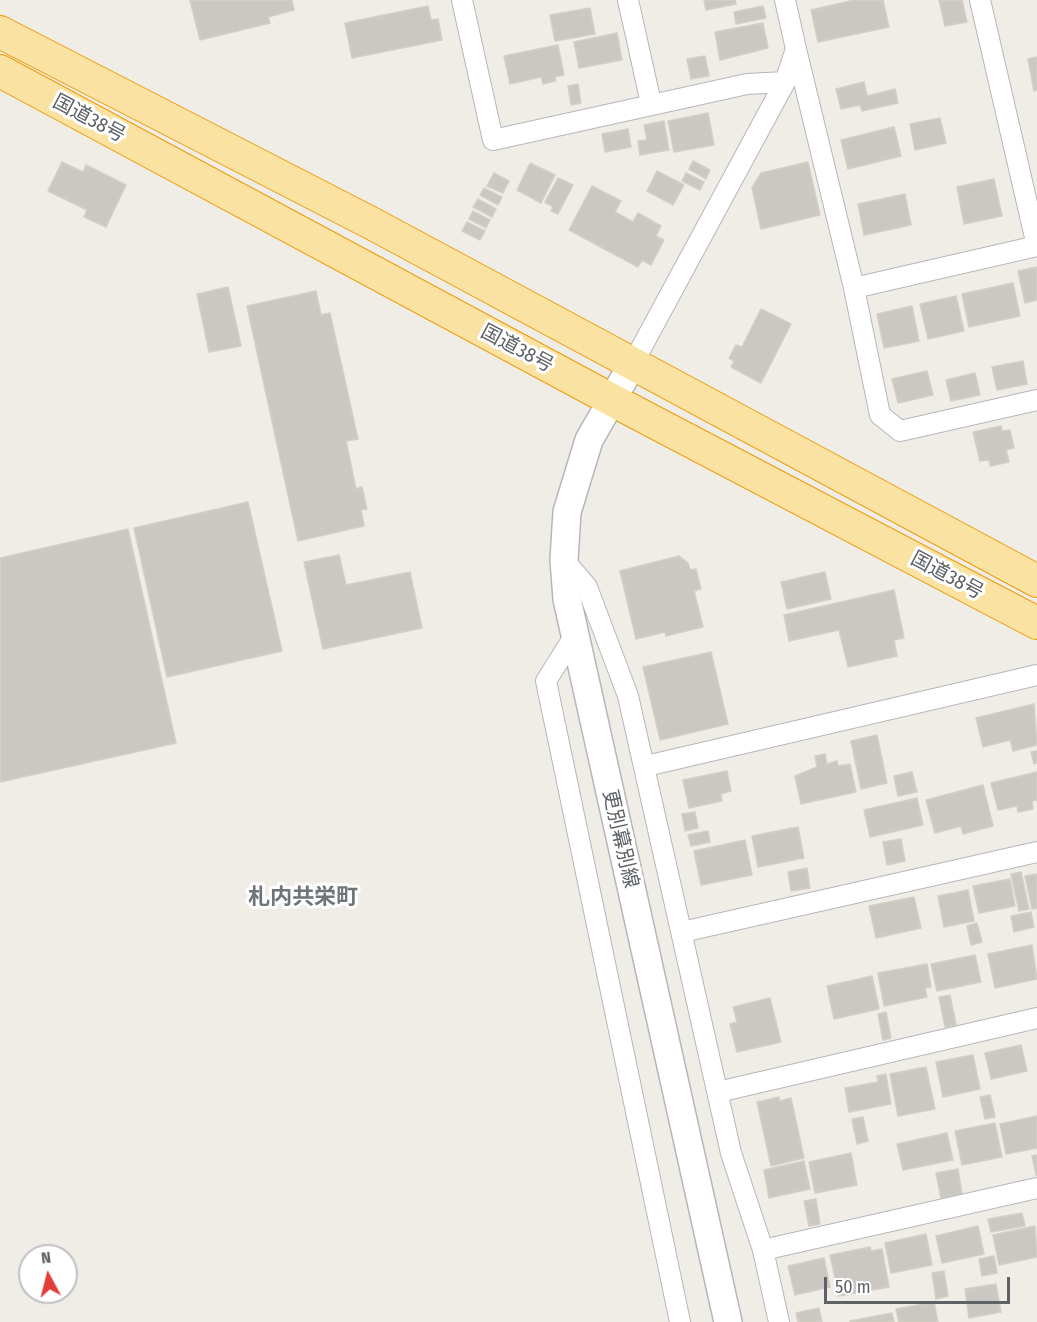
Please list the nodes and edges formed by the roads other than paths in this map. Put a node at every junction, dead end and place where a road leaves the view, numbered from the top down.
1 (462, 0) edge
2 (628, 0) edge
3 (785, 0) edge
4 (980, 0) edge
5 (0, 32) edge
6 (796, 48) junction
7 (0, 71) edge
8 (785, 82) junction
9 (651, 104) junction
10 (854, 288) junction
11 (632, 365) junction
12 (612, 400) junction
13 (1037, 400) edge
14 (564, 560) junction
15 (1037, 581) edge
16 (1037, 623) edge
17 (574, 634) junction
18 (1037, 675) edge
19 (646, 766) junction
20 (1037, 852) edge
21 (682, 932) junction
22 (1037, 1018) edge
23 (718, 1092) junction
24 (1037, 1188) edge
25 (763, 1250) junction
26 (680, 1322) edge
27 (728, 1322) edge
28 (779, 1322) edge

1 - 9 street
2 - 9 street
3 - 6 street
4 - 10 street
5 - 11 highway, 国道38号
6 - 8 street
6 - 10 street
7 - 12 highway, 国道38号
8 - 9 street
8 - 11 street
10 - 13 street
11 - 12 main road, 更別幕別線
11 - 15 highway, 国道38号
12 - 14 main road, 更別幕別線
12 - 16 highway, 国道38号
14 - 17 main road, 更別幕別線
14 - 19 street
17 - 26 street
17 - 27 main road, 更別幕別線
18 - 19 street
19 - 21 street
20 - 21 street
21 - 23 street
22 - 23 street
23 - 25 street
24 - 25 street
25 - 28 street

